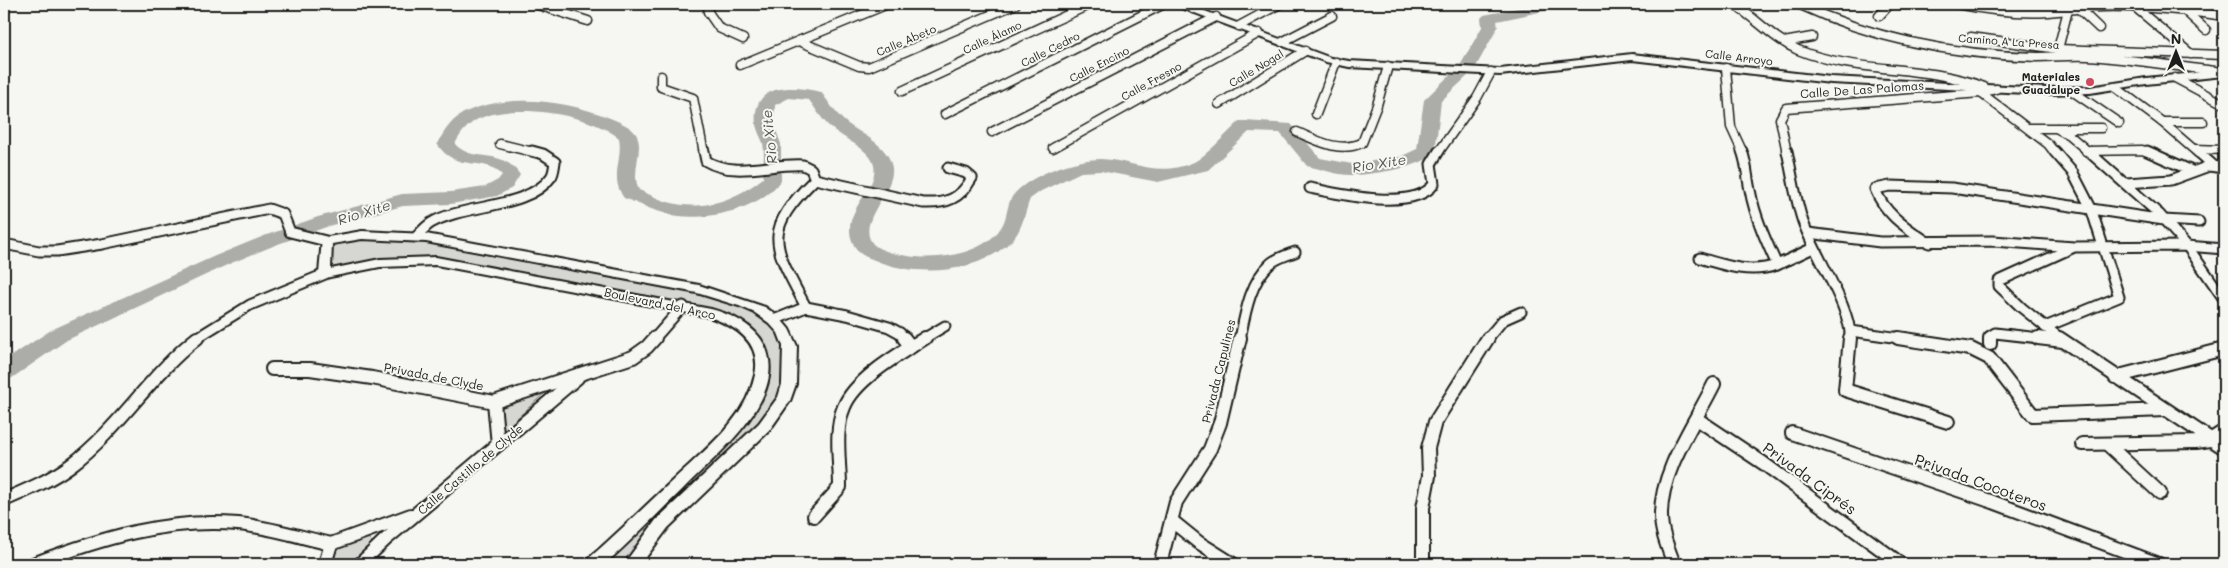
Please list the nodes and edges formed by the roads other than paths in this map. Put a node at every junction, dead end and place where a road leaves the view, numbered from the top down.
1 (541, 4) edge
2 (709, 4) edge
3 (888, 4) edge
4 (1016, 4) edge
5 (1091, 4) edge
6 (1164, 4) edge
7 (1179, 4) edge
8 (1204, 4) edge
9 (1280, 4) edge
10 (1737, 4) edge
11 (1798, 4) edge
12 (1890, 4) edge
13 (1957, 4) edge
14 (1967, 5) edge
15 (2081, 6) edge
16 (2173, 7) edge
17 (2136, 8) junction
18 (1193, 9) junction
19 (2068, 10) junction
20 (2183, 10) junction
21 (1332, 16) dead end
22 (1879, 16) dead end
23 (2224, 16) edge
24 (1216, 17) junction
25 (588, 20) dead end
26 (1239, 26) junction
27 (2100, 28) dead end
28 (2206, 30) dead end
29 (1259, 34) junction
30 (1812, 37) dead end
31 (1972, 37) dead end
32 (743, 39) dead end
33 (799, 41) junction
34 (1282, 42) junction
35 (1784, 42) junction
36 (2058, 49) junction
37 (1305, 51) junction
38 (2192, 54) junction
39 (2224, 55) edge
40 (1854, 56) dead end
41 (2086, 56) junction
42 (1336, 62) junction
43 (740, 65) dead end
44 (1388, 66) junction
45 (1726, 68) junction
46 (1912, 70) junction
47 (1492, 72) junction
48 (2224, 73) edge
49 (661, 76) dead end
50 (2175, 78) junction
51 (2115, 87) junction
52 (1982, 90) junction
53 (902, 91) dead end
54 (2072, 91) junction
55 (1219, 104) dead end
56 (2224, 104) edge
57 (945, 114) dead end
58 (1316, 114) dead end
59 (2162, 122) junction
60 (2202, 122) dead end
61 (2119, 123) dead end
62 (2028, 128) junction
63 (2056, 128) junction
64 (2101, 128) dead end
65 (992, 132) dead end
66 (1297, 132) dead end
67 (500, 144) dead end
68 (1053, 148) dead end
69 (2195, 149) junction
70 (2086, 150) junction
71 (2224, 150) edge
72 (2214, 166) junction
73 (948, 168) dead end
74 (2224, 168) edge
75 (2192, 171) junction
76 (815, 179) junction
77 (2126, 183) junction
78 (1310, 188) dead end
79 (2091, 208) junction
80 (2164, 220) junction
81 (2200, 222) dead end
82 (1808, 233) junction
83 (422, 237) junction
84 (326, 241) junction
85 (1929, 243) junction
86 (4, 244) edge
87 (2187, 246) junction
88 (2074, 247) junction
89 (2102, 247) junction
90 (1813, 248) junction
91 (2224, 249) edge
92 (1295, 252) dead end
93 (1700, 258) dead end
94 (420, 260) junction
95 (1778, 265) junction
96 (325, 274) junction
97 (2224, 299) edge
98 (683, 306) junction
99 (806, 307) junction
100 (1521, 312) dead end
101 (774, 320) junction
102 (945, 326) dead end
103 (2045, 327) junction
104 (1851, 331) junction
105 (2064, 341) junction
106 (1990, 344) dead end
107 (911, 347) junction
108 (2224, 348) edge
109 (272, 369) dead end
110 (581, 375) junction
111 (2116, 377) junction
112 (1714, 384) dead end
113 (494, 402) junction
114 (2165, 410) junction
115 (1697, 420) junction
116 (1948, 422) dead end
117 (2224, 431) edge
118 (1792, 432) dead end
119 (2210, 440) junction
120 (2082, 444) dead end
121 (2107, 444) junction
122 (498, 445) junction
123 (2224, 448) edge
124 (2160, 493) dead end
125 (4, 500) edge
126 (419, 512) junction
127 (814, 516) dead end
128 (1172, 521) junction
129 (331, 544) junction
130 (41, 563) edge
131 (325, 564) edge
132 (360, 564) edge
133 (594, 564) edge
134 (632, 564) edge
135 (1160, 564) edge
136 (1233, 564) edge
137 (1423, 564) edge
138 (1674, 564) edge
139 (1901, 564) edge
140 (2159, 564) edge

1 - 25 street
2 - 32 street
3 - 33 street
4 - 33 street, Calle Abeto
5 - 53 street, Calle Álamo
6 - 57 street, Calle Cedro
7 - 18 street, Calle Arroyo
8 - 18 street
9 - 26 street
10 - 35 street
11 - 41 street, Camino A La Presa
12 - 22 street
13 - 14 street
14 - 19 street
15 - 17 street
15 - 19 street
15 - 27 street
16 - 17 street
16 - 20 street
17 - 38 street
18 - 24 street, Calle Arroyo
19 - 36 street
20 - 23 street
20 - 28 street
21 - 34 street
24 - 26 street, Calle Arroyo
24 - 65 street, Calle Encino
26 - 29 street, Calle Arroyo
29 - 34 street, Calle Arroyo
29 - 68 street, Calle Fresno
30 - 35 street
31 - 36 street
33 - 43 street
34 - 37 street, Calle Arroyo
35 - 46 street
36 - 38 street
36 - 41 street
37 - 42 street, Calle Arroyo
37 - 55 street, Calle Nogal
38 - 39 street
40 - 46 street
41 - 48 street, Camino A La Presa
42 - 44 street, Calle Arroyo
42 - 58 street
44 - 47 street, Calle Arroyo
44 - 66 street
45 - 47 street, Calle Arroyo
45 - 52 street, Calle Arroyo
45 - 95 street
46 - 52 street
47 - 78 street
48 - 50 street, Calle Arroyo
49 - 76 street
50 - 51 street, Calle Arroyo
50 - 56 street
51 - 54 street, Calle Arroyo
51 - 59 street
52 - 54 street, Calle Arroyo
52 - 62 street
52 - 82 street, Calle De Las Palomas
54 - 61 street
59 - 60 street
59 - 69 street
62 - 63 street
62 - 79 street
63 - 64 street
63 - 70 street
67 - 83 street
69 - 71 street
69 - 72 street
70 - 75 street
70 - 77 street
72 - 74 street
72 - 75 street
73 - 76 street
75 - 77 street
76 - 99 street
77 - 80 street
79 - 80 street
79 - 85 street
79 - 89 street
80 - 81 street
80 - 87 street
82 - 85 street
82 - 90 street, Calle De Las Palomas
83 - 84 street, Boulevard del Arco
83 - 94 street
83 - 101 street, Boulevard del Arco
84 - 86 street
84 - 96 street
85 - 88 street
87 - 89 street
87 - 91 street
87 - 97 street
88 - 89 street
88 - 103 street
89 - 103 street
90 - 95 street
90 - 104 street, Calle De Las Palomas
92 - 128 street, Privada Capulines
93 - 95 street
94 - 96 street, Boulevard del Arco
94 - 98 street, Boulevard del Arco
96 - 125 street
98 - 110 street, Privada de Clyde
98 - 133 street, Boulevard del Arco
99 - 101 street
99 - 107 street
100 - 137 street
101 - 134 street, Boulevard del Arco
102 - 107 street
103 - 105 street
104 - 114 street
104 - 116 street, Calle De Las Palomas
105 - 106 street
105 - 111 street
107 - 127 street
108 - 111 street
109 - 113 street, Privada de Clyde
110 - 113 street, Privada de Clyde
110 - 122 street, Calle Castillo de Clyde
111 - 114 street
112 - 115 street
113 - 122 street, Privada de Clyde
114 - 119 street
115 - 138 street
115 - 139 street, Privada Ciprés
117 - 119 street
118 - 140 street, Privada Cocoteros
119 - 121 street
119 - 123 street
120 - 121 street
121 - 124 street
122 - 126 street, Calle Castillo de Clyde
126 - 129 street
126 - 132 street, Calle Castillo de Clyde
128 - 135 street, Privada Capulines
128 - 136 street
129 - 130 street
129 - 131 street

